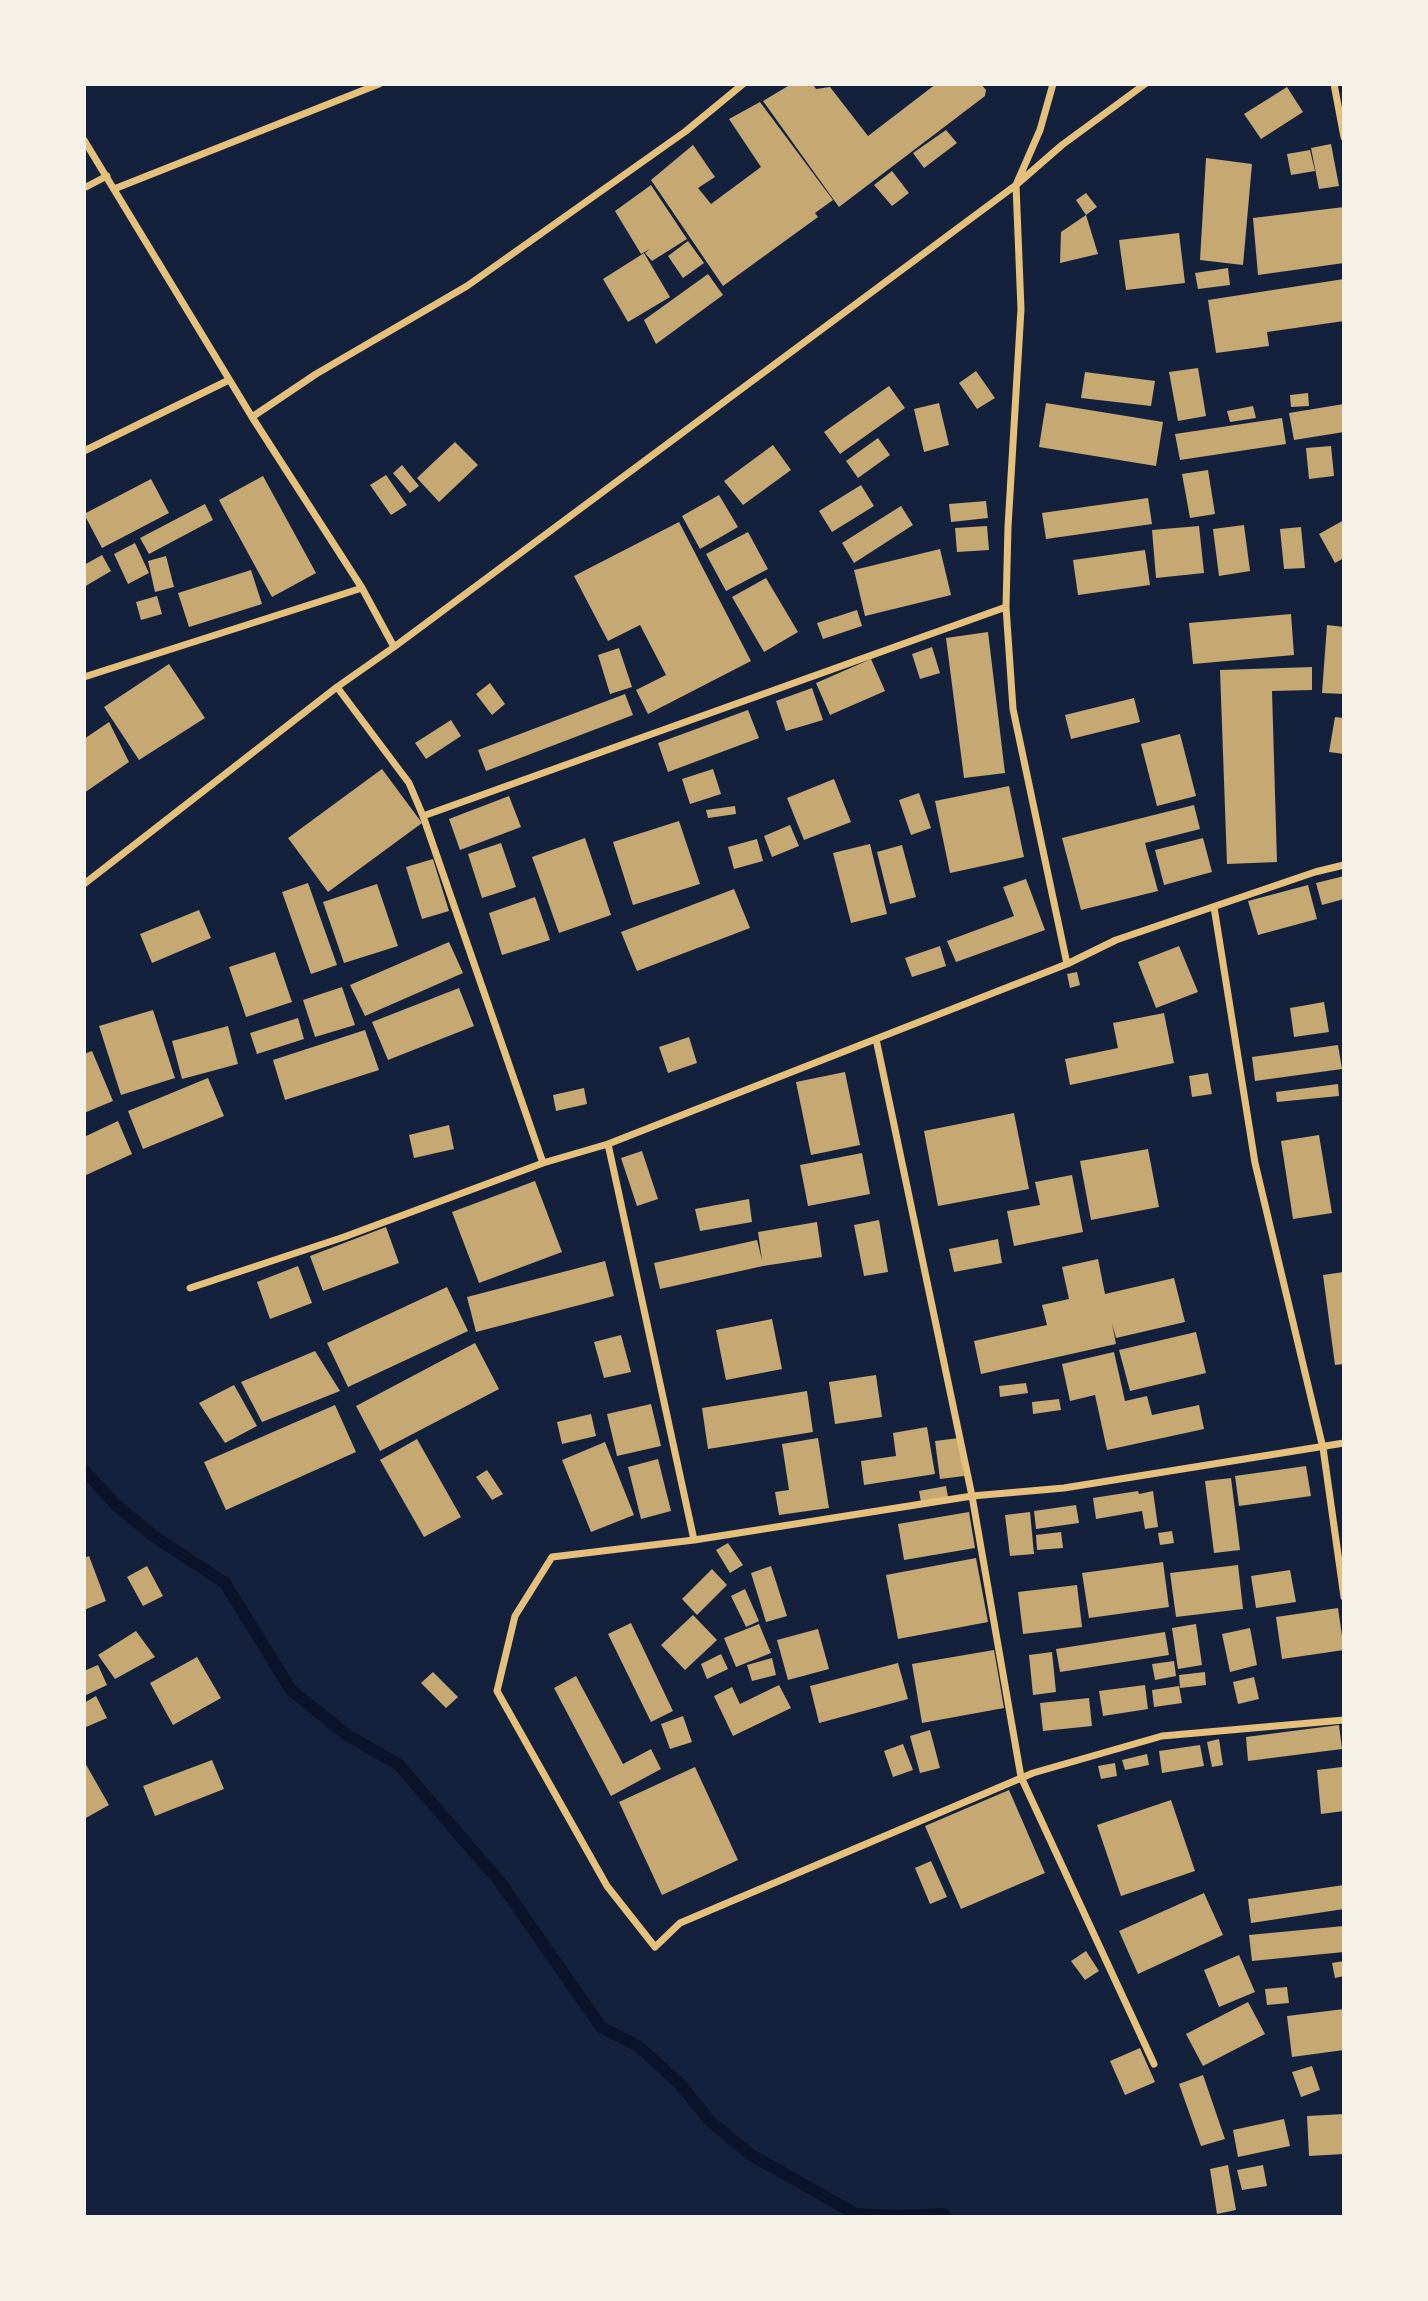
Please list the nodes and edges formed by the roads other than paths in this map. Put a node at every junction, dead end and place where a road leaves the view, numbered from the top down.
1 (379, 84) edge
2 (743, 84) edge
3 (1053, 84) edge
4 (1145, 84) edge
5 (1334, 84) edge
6 (1344, 136) edge
7 (84, 140) edge
8 (107, 176) junction
9 (1016, 185) junction
10 (84, 188) edge
11 (114, 189) junction
12 (229, 380) junction
13 (252, 417) junction
14 (84, 451) edge
15 (362, 588) junction
16 (1006, 607) junction
17 (394, 647) junction
18 (84, 677) edge
19 (337, 687) junction
20 (423, 816) junction
21 (1344, 865) edge
22 (84, 884) edge
23 (1214, 907) junction
24 (1066, 964) junction
25 (876, 1039) junction
26 (608, 1144) junction
27 (543, 1163) junction
28 (190, 1289) dead end
29 (1344, 1443) edge
30 (1323, 1448) junction
31 (972, 1496) junction
32 (694, 1540) junction
33 (1344, 1597) edge
34 (1344, 1720) edge
35 (1021, 1777) junction
36 (1154, 2064) dead end

1 - 11 street
2 - 13 street
3 - 9 street
4 - 9 street
5 - 6 street
7 - 8 street
8 - 10 street
8 - 11 street
9 - 16 street
9 - 17 street
11 - 12 street
12 - 13 street
12 - 14 street
13 - 15 street
15 - 17 street
15 - 18 street
16 - 20 street
16 - 24 street
17 - 19 street
19 - 20 street
19 - 22 street
20 - 27 street
21 - 23 street
23 - 24 street
23 - 30 street
24 - 25 street
25 - 26 street
25 - 31 street
26 - 27 street
26 - 32 street
27 - 28 street
29 - 30 street
30 - 31 street
30 - 33 street
31 - 32 street
31 - 35 street
32 - 35 street
34 - 35 street
35 - 36 street

